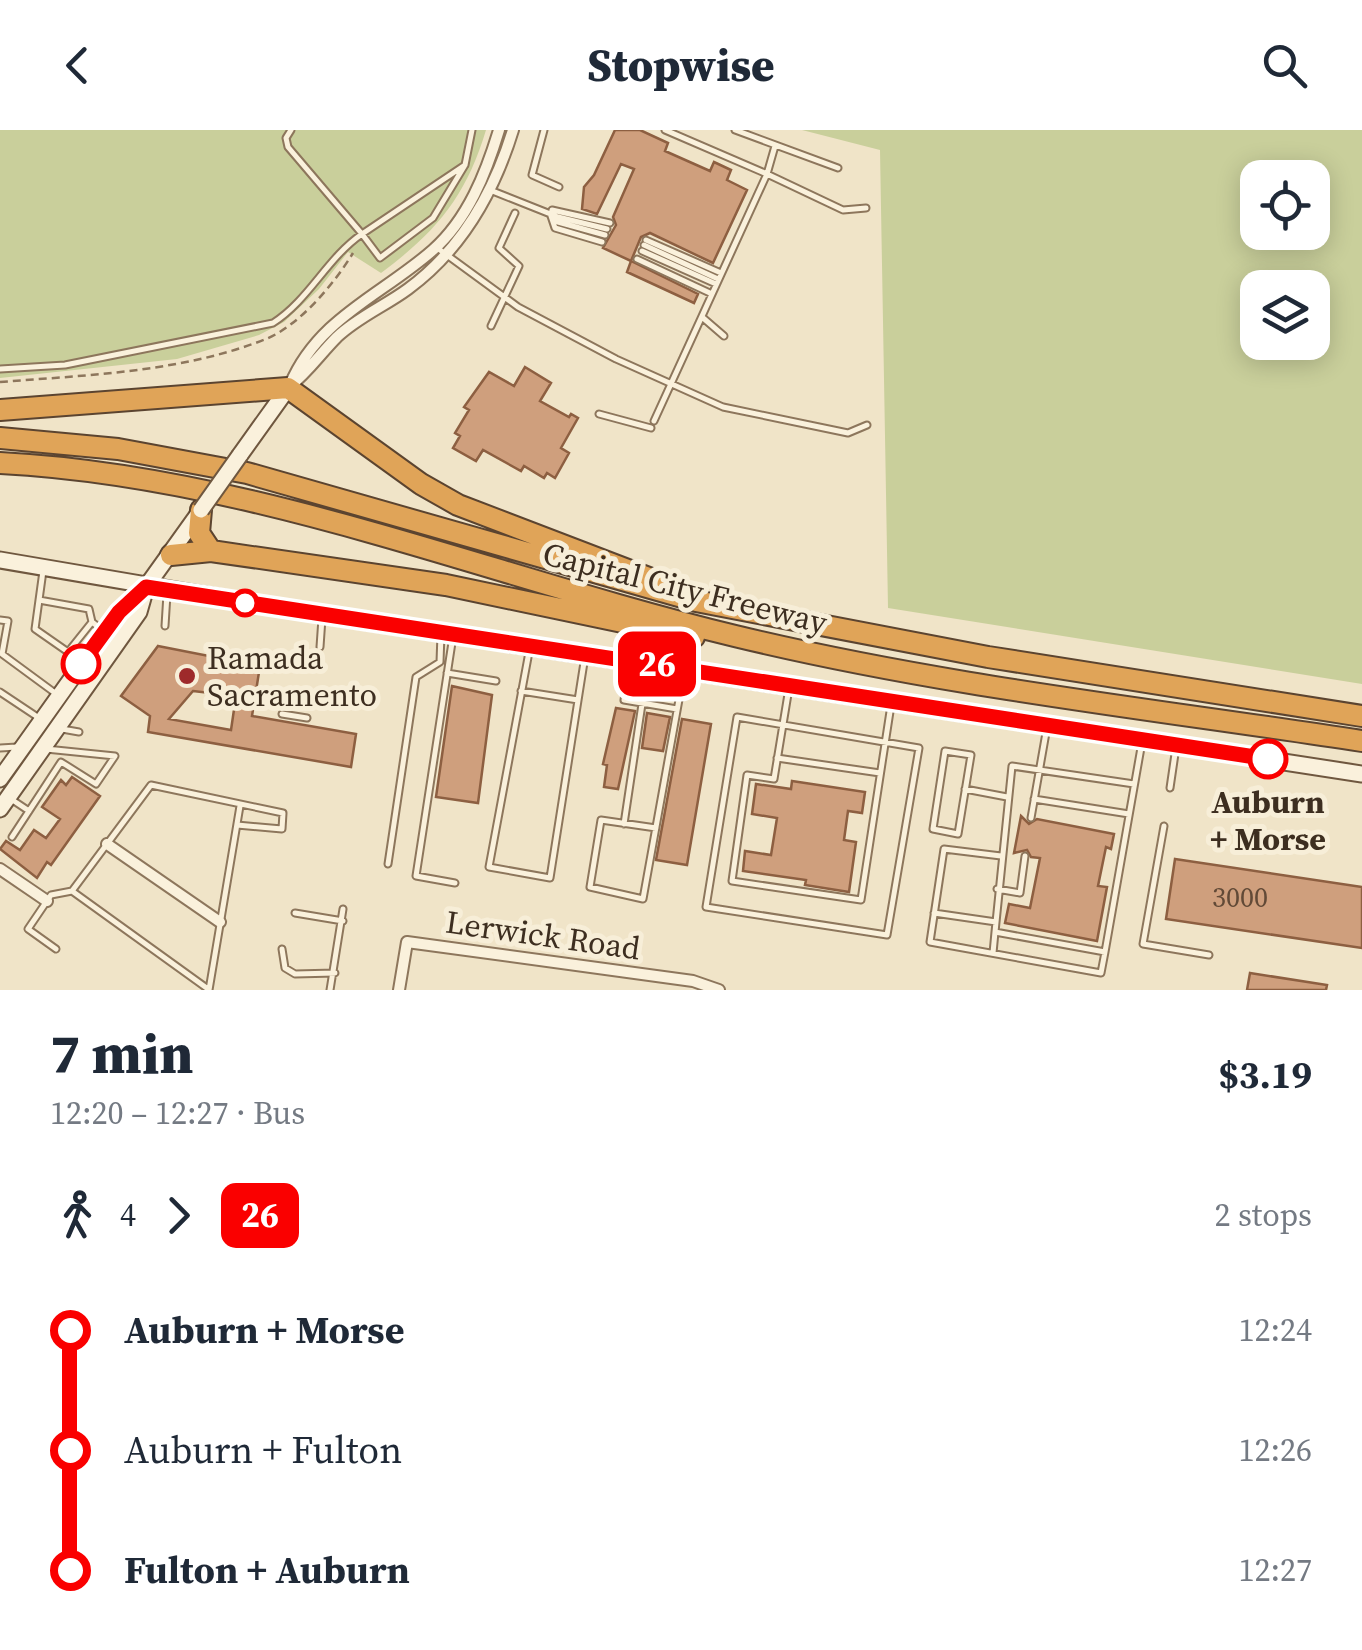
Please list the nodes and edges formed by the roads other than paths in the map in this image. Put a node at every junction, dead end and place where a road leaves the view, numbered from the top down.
1 (291, 130) edge
2 (472, 130) edge
3 (499, 130) edge
4 (512, 130) edge
5 (544, 130) edge
6 (665, 130) edge
7 (736, 130) edge
8 (748, 130) edge
9 (758, 140) junction
10 (775, 146) junction
11 (465, 164) junction
12 (838, 168) dead end
13 (768, 174) junction
14 (559, 187) dead end
15 (490, 190) junction
16 (866, 208) dead end
17 (549, 210) junction
18 (515, 213) dead end
19 (362, 234) junction
20 (440, 252) junction
21 (638, 259) dead end
22 (719, 279) junction
23 (712, 294) junction
24 (507, 299) junction
25 (702, 316) junction
26 (491, 326) dead end
27 (724, 336) dead end
28 (0, 369) edge
29 (672, 384) junction
30 (288, 388) junction
31 (0, 410) edge
32 (599, 414) dead end
33 (867, 424) dead end
34 (0, 438) edge
35 (0, 462) edge
36 (201, 510) junction
37 (211, 551) junction
38 (171, 555) junction
39 (0, 560) edge
40 (44, 568) junction
41 (146, 587) junction
42 (167, 590) junction
43 (39, 600) junction
44 (696, 601) junction
45 (322, 615) junction
46 (0, 620) edge
47 (165, 626) dead end
48 (98, 627) junction
49 (448, 632) junction
50 (530, 645) junction
51 (320, 647) dead end
52 (586, 654) junction
53 (629, 660) junction
54 (868, 664) junction
55 (685, 669) junction
56 (448, 673) junction
57 (496, 681) dead end
58 (790, 685) junction
59 (0, 692) edge
60 (521, 692) junction
61 (58, 695) junction
62 (578, 700) junction
63 (892, 700) junction
64 (642, 704) junction
65 (678, 710) junction
66 (282, 714) dead end
67 (1362, 716) edge
68 (308, 718) dead end
69 (41, 720) junction
70 (1048, 724) junction
71 (782, 726) junction
72 (56, 728) junction
73 (79, 732) dead end
74 (1142, 739) junction
75 (1362, 741) edge
76 (885, 743) junction
77 (1177, 744) junction
78 (22, 746) junction
79 (0, 748) edge
80 (42, 748) junction
81 (777, 758) junction
82 (1038, 770) junction
83 (880, 773) junction
84 (1362, 774) edge
85 (0, 779) edge
86 (1134, 784) junction
87 (1170, 788) dead end
88 (965, 790) junction
89 (1008, 797) junction
90 (1034, 799) junction
91 (4, 803) edge
92 (240, 806) junction
93 (29, 811) junction
94 (1129, 814) junction
95 (1031, 818) dead end
96 (237, 824) junction
97 (624, 824) junction
98 (1164, 826) dead end
99 (656, 828) junction
100 (947, 832) junction
101 (12, 837) dead end
102 (107, 844) junction
103 (944, 849) junction
104 (1000, 856) junction
105 (1026, 856) dead end
106 (388, 864) dead end
107 (0, 869) edge
108 (455, 883) dead end
109 (998, 889) junction
110 (72, 892) junction
111 (47, 901) junction
112 (342, 908) dead end
113 (934, 912) junction
114 (294, 913) dead end
115 (343, 921) junction
116 (220, 922) junction
117 (996, 922) junction
118 (995, 932) junction
119 (56, 949) dead end
120 (282, 949) dead end
121 (1105, 952) junction
122 (992, 953) junction
123 (1209, 955) dead end
124 (335, 973) junction
125 (209, 989) edge
126 (330, 990) edge
127 (399, 990) edge
128 (719, 990) edge

1 - 19 lane
2 - 11 lane
3 - 20 street
4 - 15 street
5 - 14 lane
6 - 13 lane
7 - 9 lane
8 - 9 lane
9 - 10 lane
10 - 12 lane
10 - 13 lane
11 - 19 lane
11 - 19 lane
13 - 16 lane
13 - 22 lane
15 - 17 lane
15 - 20 street
17 - 17 lane
18 - 24 lane
19 - 28 lane
20 - 24 lane
20 - 30 street
21 - 23 lane
22 - 22 lane
22 - 23 lane
23 - 25 lane
24 - 26 lane
24 - 29 lane
25 - 27 lane
25 - 29 lane
29 - 32 lane
29 - 33 lane
30 - 31 highway
30 - 36 main road, bridge
30 - 44 highway
34 - 44 highway, Capital City Freeway
35 - 54 highway, Capital City Freeway
36 - 37 highway
36 - 38 main road
37 - 38 highway
37 - 54 highway
38 - 41 main road
39 - 40 main road
40 - 41 main road
40 - 43 lane
41 - 42 main road
41 - 48 main road
41 - 72 main road
42 - 45 main road
42 - 47 lane
43 - 48 lane
43 - 48 lane
44 - 67 highway, Capital City Freeway
45 - 49 main road
45 - 51 lane
46 - 61 lane
48 - 61 main road
49 - 50 main road
49 - 56 lane
49 - 106 lane
50 - 52 main road
50 - 60 lane
52 - 53 main road
52 - 62 lane
53 - 55 main road
53 - 64 lane
54 - 75 highway, Capital City Freeway
55 - 58 main road
55 - 65 lane
56 - 57 lane
56 - 108 lane
58 - 63 main road
58 - 71 lane
59 - 69 lane
60 - 62 lane
60 - 62 lane
61 - 69 main road
63 - 70 main road
63 - 76 lane
64 - 65 lane
64 - 97 lane
65 - 99 lane
66 - 68 lane
69 - 78 main road
70 - 74 main road
70 - 82 lane
71 - 76 lane
71 - 76 lane
71 - 81 lane
72 - 73 lane
72 - 80 main road
74 - 77 main road
74 - 86 lane
76 - 83 lane
77 - 84 main road
77 - 87 lane
78 - 79 lane
78 - 85 main road
80 - 91 main road
80 - 93 lane
81 - 83 lane
81 - 83 lane
82 - 86 lane
82 - 89 lane
82 - 90 lane
86 - 94 lane
88 - 89 lane
88 - 100 lane
88 - 100 lane
89 - 104 lane
90 - 94 lane
90 - 95 lane
91 - 93 lane
92 - 96 lane
92 - 96 lane
92 - 102 lane
93 - 101 lane
94 - 121 lane
96 - 116 lane
97 - 99 lane
97 - 99 lane
98 - 123 lane
100 - 103 lane
102 - 110 lane
102 - 116 street
103 - 104 lane
103 - 113 lane
104 - 109 lane
105 - 109 lane
107 - 111 street
109 - 117 lane
110 - 111 lane
110 - 125 lane
111 - 119 lane
112 - 115 lane
113 - 117 lane
113 - 122 lane
114 - 115 lane
115 - 124 lane
116 - 125 lane
117 - 118 lane
118 - 121 lane
118 - 122 lane
120 - 124 lane
121 - 122 lane
124 - 126 lane
127 - 128 street, Lerwick Road

